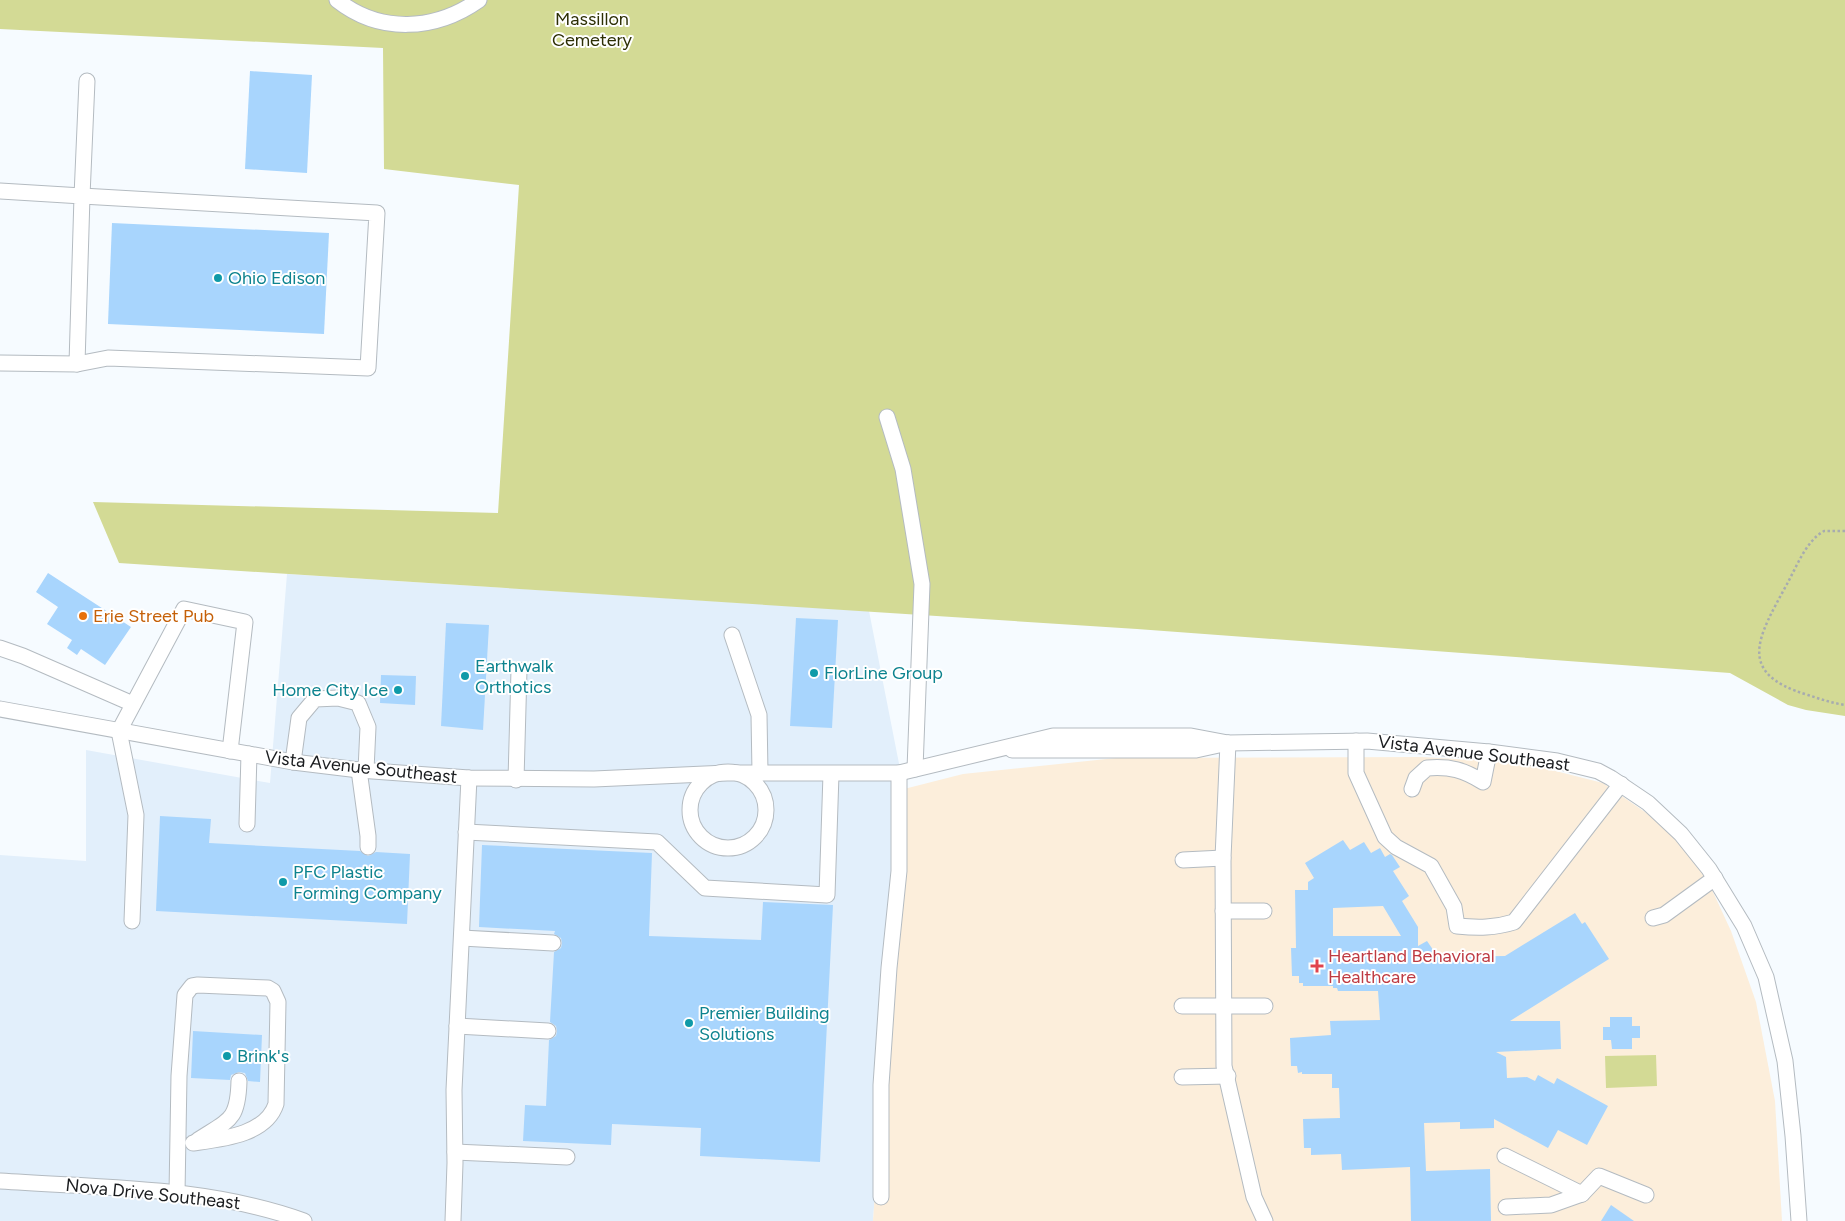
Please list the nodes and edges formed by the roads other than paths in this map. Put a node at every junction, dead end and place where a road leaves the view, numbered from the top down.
1 (337, 0) edge
2 (479, 0) edge
3 (88, 81) dead end
4 (0, 191) edge
5 (82, 196) junction
6 (0, 363) edge
7 (77, 364) junction
8 (887, 417) dead end
9 (732, 635) dead end
10 (0, 648) edge
11 (519, 670) dead end
12 (133, 704) junction
13 (0, 709) edge
14 (118, 731) junction
15 (1356, 741) junction
16 (1228, 743) junction
17 (230, 751) junction
18 (1489, 752) junction
19 (249, 754) junction
20 (294, 762) junction
21 (915, 769) junction
22 (363, 770) junction
23 (760, 772) junction
24 (727, 773) junction
25 (899, 773) junction
26 (831, 774) junction
27 (469, 778) junction
28 (516, 780) junction
29 (1621, 784) junction
30 (1412, 789) dead end
31 (247, 824) dead end
32 (466, 832) junction
33 (368, 847) dead end
34 (1223, 858) junction
35 (1183, 860) dead end
36 (1715, 878) junction
37 (1264, 910) dead end
38 (1223, 911) junction
39 (1653, 918) dead end
40 (132, 921) dead end
41 (462, 938) junction
42 (552, 943) dead end
43 (1182, 1006) dead end
44 (1223, 1006) junction
45 (1265, 1006) dead end
46 (457, 1026) junction
47 (548, 1031) dead end
48 (1228, 1076) junction
49 (1182, 1077) dead end
50 (239, 1082) dead end
51 (193, 1143) junction
52 (455, 1152) junction
53 (177, 1153) junction
54 (1505, 1156) dead end
55 (567, 1157) dead end
56 (0, 1181) edge
57 (177, 1193) junction
58 (1582, 1194) junction
59 (1646, 1195) dead end
60 (881, 1197) dead end
61 (1506, 1207) dead end
62 (304, 1221) edge
63 (453, 1221) edge
64 (1265, 1221) edge
65 (1799, 1221) edge

1 - 2 street
3 - 5 street
4 - 5 street
5 - 7 street
5 - 7 street
6 - 7 street
8 - 21 street
9 - 23 street
10 - 12 street
11 - 28 street
12 - 14 street
12 - 17 street
13 - 14 street, Vista Avenue Southeast
14 - 17 street, Vista Avenue Southeast
14 - 40 street
15 - 16 street, Vista Avenue Southeast
15 - 18 street, Vista Avenue Southeast
15 - 29 street
16 - 21 street, Vista Avenue Southeast
16 - 34 street
17 - 19 street, Vista Avenue Southeast
18 - 29 street, Vista Avenue Southeast
18 - 30 street
19 - 20 street, Vista Avenue Southeast
19 - 31 street
20 - 22 street, Vista Avenue Southeast
20 - 22 street
21 - 25 street, Vista Avenue Southeast
22 - 27 street, Vista Avenue Southeast
22 - 33 street
23 - 24 street, Vista Avenue Southeast
23 - 26 street, Vista Avenue Southeast
24 - 24 street, Vista Avenue Southeast
24 - 28 street, Vista Avenue Southeast
25 - 26 street, Vista Avenue Southeast
25 - 60 street
26 - 32 street
27 - 28 street, Vista Avenue Southeast
27 - 32 street
29 - 36 street, Vista Avenue Southeast
32 - 41 street
34 - 35 street
34 - 38 street
36 - 39 street
36 - 65 street, Vista Avenue Southeast
37 - 38 street
38 - 44 street
41 - 42 street
41 - 46 street
43 - 44 street
44 - 45 street
44 - 48 street
46 - 47 street
46 - 52 street
48 - 49 street
48 - 64 street
50 - 51 street
51 - 53 street
51 - 53 street
52 - 55 street
52 - 63 street
53 - 57 street
54 - 58 street
56 - 57 street, Nova Drive Southeast
57 - 62 street, Nova Drive Southeast
58 - 59 street
58 - 61 street

